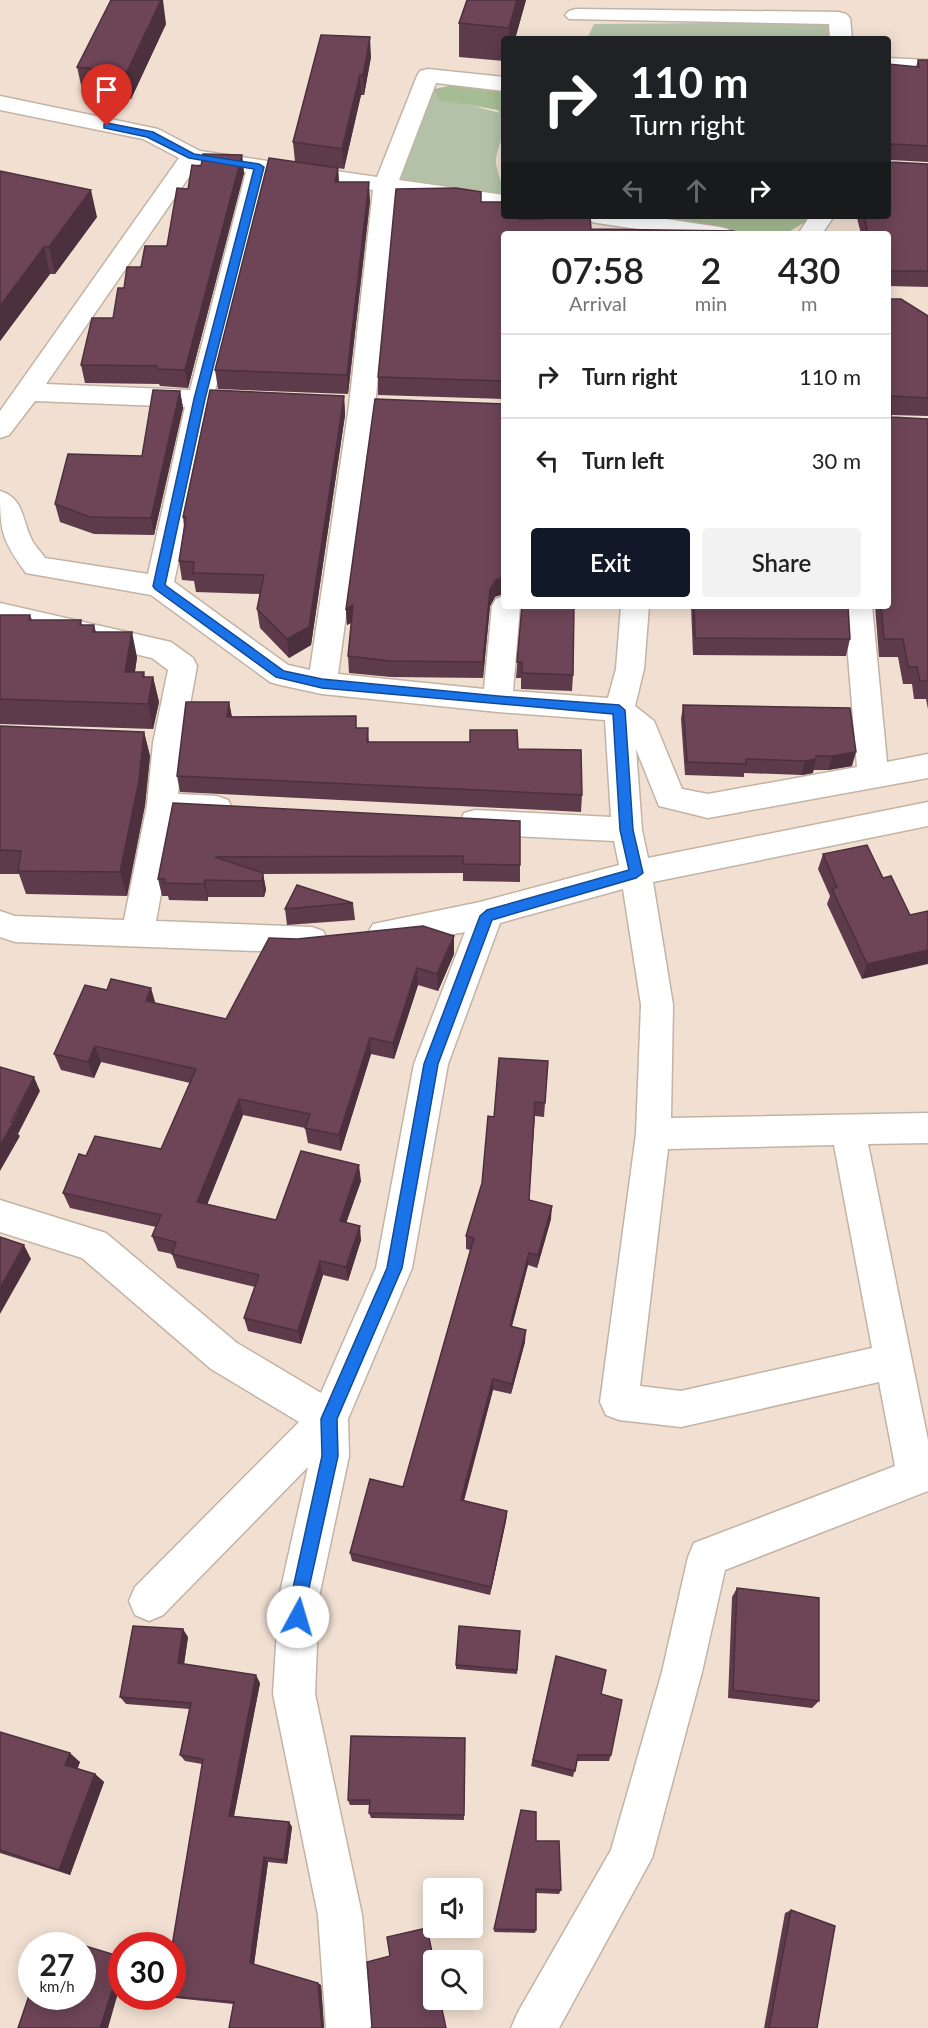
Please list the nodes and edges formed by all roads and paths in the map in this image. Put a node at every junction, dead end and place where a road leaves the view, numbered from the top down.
1 (642, 7) edge
2 (576, 15) edge
3 (841, 36) edge
4 (891, 64) edge
5 (928, 66) edge
6 (501, 84) edge
7 (0, 103) edge
8 (0, 124) edge
9 (192, 156) junction
10 (259, 167) junction
11 (385, 185) junction
12 (501, 202) edge
13 (614, 219) edge
14 (680, 231) edge
15 (28, 392) junction
16 (200, 399) junction
17 (281, 403) edge
18 (0, 429) edge
19 (0, 500) edge
20 (159, 586) junction
21 (506, 609) edge
22 (635, 609) edge
23 (858, 609) edge
24 (0, 613) edge
25 (322, 683) junction
26 (498, 701) junction
27 (619, 710) junction
28 (928, 766) edge
29 (873, 775) junction
30 (162, 805) junction
31 (245, 810) edge
32 (928, 814) edge
33 (448, 820) edge
34 (627, 830) junction
35 (636, 873) junction
36 (487, 916) junction
37 (0, 924) edge
38 (137, 934) junction
39 (928, 1128) edge
40 (848, 1131) junction
41 (653, 1134) junction
42 (0, 1216) edge
43 (894, 1361) junction
44 (329, 1419) junction
45 (922, 1474) edge
46 (149, 1601) dead end
47 (349, 2028) edge
48 (534, 2028) edge

1 - 2 street
1 - 3 street
4 - 5 street
6 - 11 street
7 - 9 street
8 - 9 street
9 - 10 street
9 - 15 street
10 - 11 street
10 - 16 street
11 - 12 street
11 - 25 street
13 - 14 street
15 - 16 street
15 - 18 street
16 - 17 street
16 - 20 street
19 - 20 street
20 - 25 street
21 - 26 street
22 - 27 street
23 - 29 street
24 - 30 street
25 - 26 street
26 - 27 street
27 - 29 street
27 - 34 street
28 - 29 street
30 - 31 street
30 - 38 street
32 - 35 street
33 - 34 street
34 - 35 street
35 - 36 street
35 - 41 street
36 - 38 street
36 - 44 street
37 - 38 street
39 - 40 street
40 - 41 street
40 - 43 street
41 - 43 street
42 - 44 street
43 - 45 street
44 - 46 street
44 - 47 street
45 - 48 street

